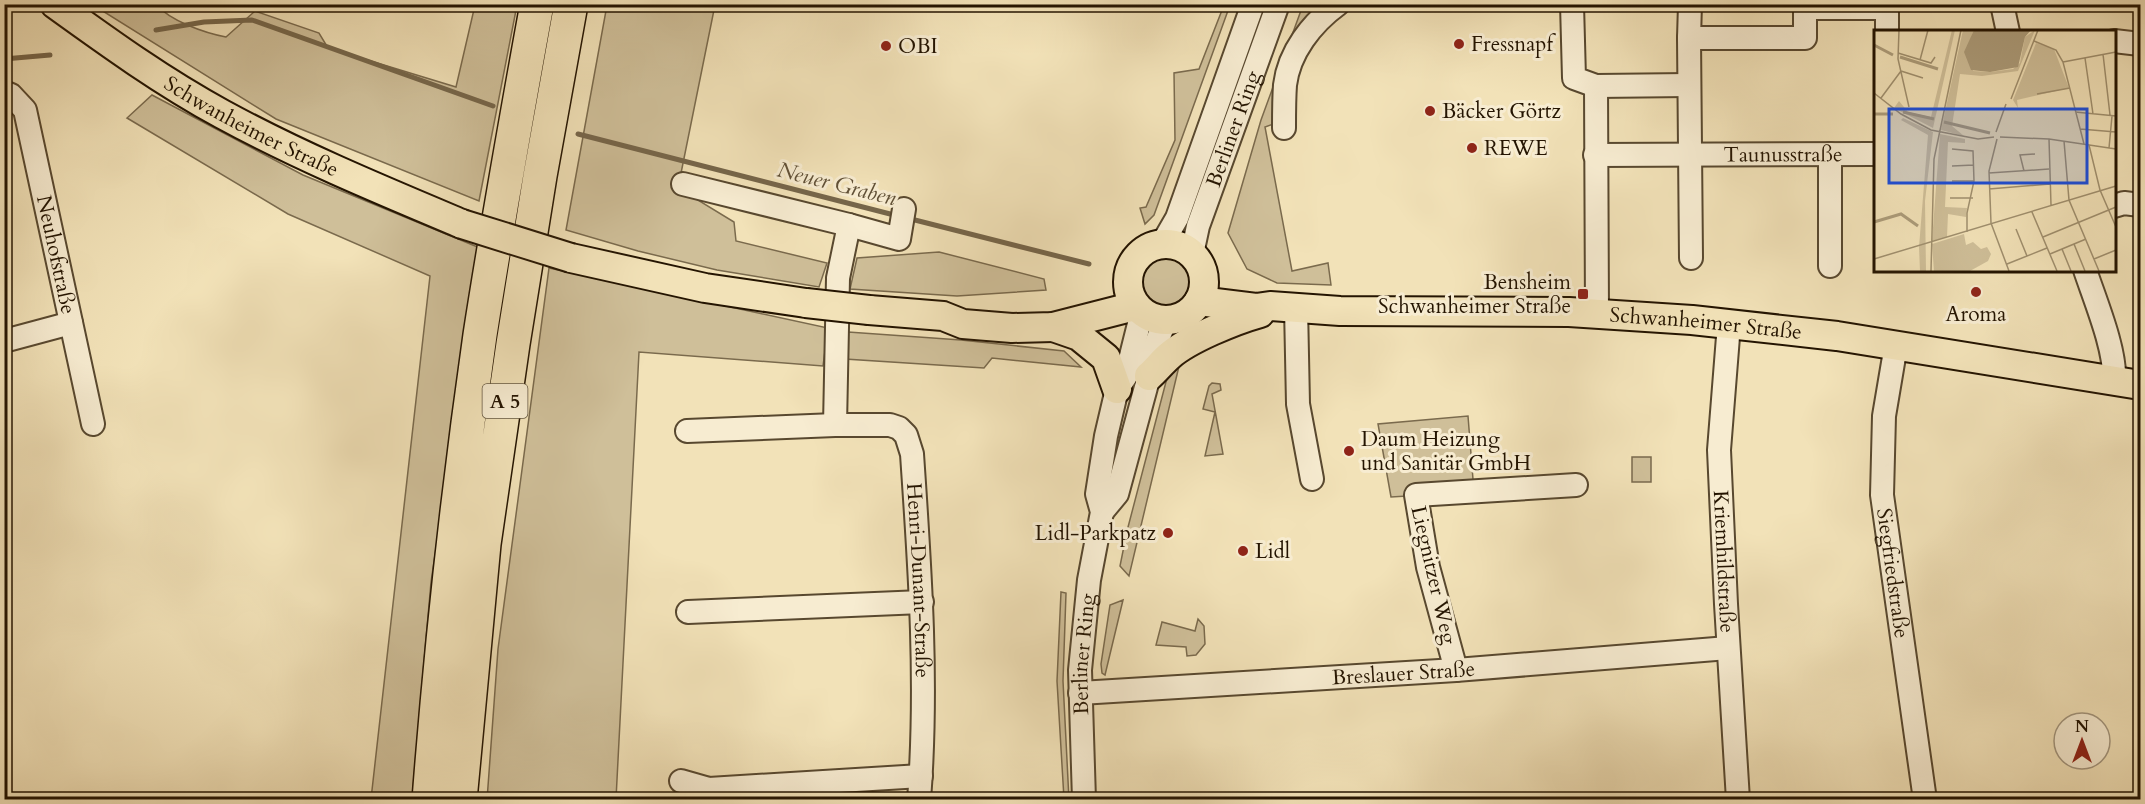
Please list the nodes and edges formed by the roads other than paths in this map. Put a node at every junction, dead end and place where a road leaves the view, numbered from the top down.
1 (55, 4) edge
2 (537, 4) edge
3 (571, 4) edge
4 (1253, 4) edge
5 (1278, 4) edge
6 (1338, 4) edge
7 (1572, 4) edge
8 (1690, 4) edge
9 (2002, 4) edge
10 (1804, 6) edge
11 (1887, 30) edge
12 (2013, 30) edge
13 (1689, 38) junction
14 (2115, 41) edge
15 (2140, 44) edge
16 (1689, 85) junction
17 (1596, 86) junction
18 (4, 92) edge
19 (1284, 128) dead end
20 (1830, 154) junction
21 (1874, 154) edge
22 (1595, 155) junction
23 (1690, 155) junction
24 (683, 184) dead end
25 (2115, 206) edge
26 (2140, 206) edge
27 (903, 218) dead end
28 (849, 225) junction
29 (1162, 244) junction
30 (1691, 258) dead end
31 (1830, 266) dead end
32 (2086, 272) edge
33 (1198, 277) junction
34 (1143, 305) junction
35 (1283, 306) junction
36 (1597, 313) junction
37 (943, 316) junction
38 (71, 323) junction
39 (1729, 324) junction
40 (1053, 327) junction
41 (4, 341) edge
42 (1896, 345) junction
43 (1149, 376) junction
44 (2127, 383) edge
45 (1117, 389) junction
46 (93, 424) dead end
47 (836, 424) junction
48 (687, 431) dead end
49 (1312, 478) dead end
50 (1576, 485) dead end
51 (1102, 512) junction
52 (922, 602) junction
53 (688, 612) dead end
54 (1728, 648) junction
55 (1456, 670) junction
56 (1080, 693) junction
57 (921, 776) junction
58 (681, 781) dead end
59 (429, 800) edge
60 (460, 800) edge
61 (920, 800) edge
62 (1084, 800) edge
63 (1738, 800) edge
64 (1925, 800) edge

1 - 37 main road, Schwanheimer Straße, bridge
2 - 59 highway, A 5
3 - 60 highway, A 5
4 - 29 street, Berliner Ring
5 - 33 street, Berliner Ring
6 - 19 street
7 - 17 street
8 - 13 street
9 - 12 street
10 - 11 street
10 - 13 street
13 - 16 street
14 - 15 street
16 - 17 street
16 - 23 street
17 - 22 street
18 - 38 street, Neuhofstraße
20 - 21 street, Taunusstraße
20 - 23 street, Taunusstraße
20 - 31 street
22 - 23 street, Taunusstraße
22 - 36 street
23 - 30 street
24 - 28 street
25 - 26 street
27 - 28 street
28 - 47 street
29 - 33 main road
29 - 34 main road, Berliner Ring
32 - 44 street
33 - 34 main road
33 - 35 main road, Schwanheimer Straße
34 - 37 main road
34 - 40 main road
34 - 43 street, Berliner Ring
34 - 45 street, Berliner Ring
35 - 36 main road, Schwanheimer Straße
35 - 43 main road
35 - 49 street
36 - 39 main road, Schwanheimer Straße
37 - 40 main road
38 - 41 street
38 - 46 street, Neuhofstraße
39 - 42 main road, Schwanheimer Straße
39 - 54 street, Kriemhildstraße
40 - 45 main road
42 - 44 main road, Schwanheimer Straße
42 - 64 street, Siegfriedstraße
43 - 51 street, Berliner Ring
45 - 51 street, Berliner Ring
47 - 48 street, Henri-Dunant-Straße
47 - 52 street, Henri-Dunant-Straße
50 - 55 street, Liegnitzer Weg
51 - 56 street, Berliner Ring
52 - 53 street
52 - 57 street, Henri-Dunant-Straße
54 - 55 street, Breslauer Straße
54 - 63 street, Kriemhildstraße
55 - 56 street, Breslauer Straße
56 - 62 street, Berliner Ring
57 - 58 street
57 - 61 street, Henri-Dunant-Straße

